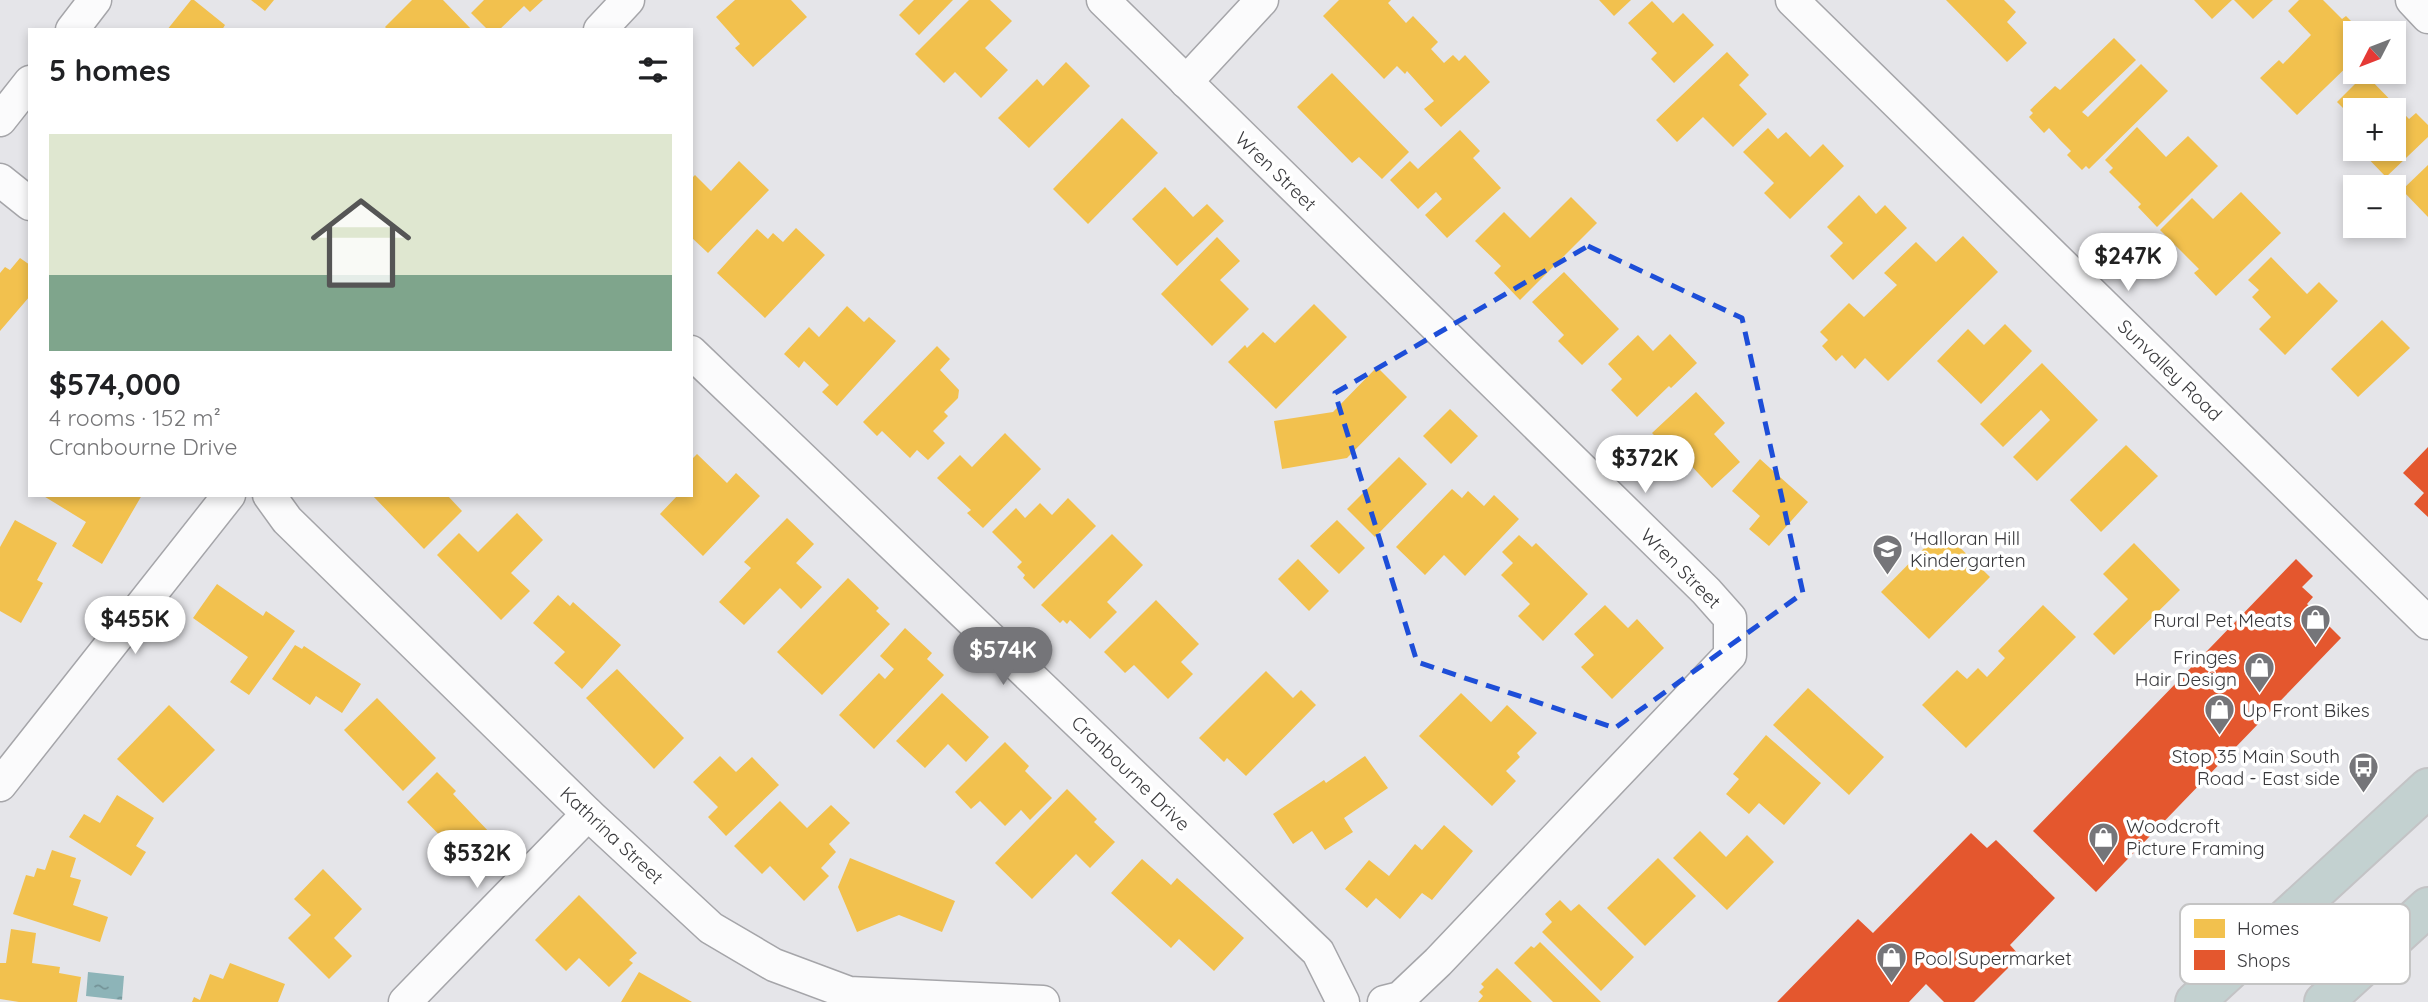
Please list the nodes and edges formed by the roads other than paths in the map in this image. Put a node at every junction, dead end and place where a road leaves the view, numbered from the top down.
1 (95, 0) edge
2 (628, 0) edge
3 (1103, 0) edge
4 (1262, 0) edge
5 (1792, 0) edge
6 (2412, 0) edge
7 (2428, 17) edge
8 (74, 28) edge
9 (602, 28) edge
10 (1186, 82) junction
11 (28, 85) edge
12 (0, 120) edge
13 (0, 180) edge
14 (28, 202) edge
15 (693, 354) edge
16 (227, 497) edge
17 (271, 497) edge
18 (2428, 623) edge
19 (0, 785) edge
20 (2428, 788) edge
21 (588, 814) junction
22 (2428, 881) edge
23 (2302, 904) edge
24 (2410, 905) edge
25 (2428, 907) edge
26 (2410, 924) edge
27 (2215, 984) edge
28 (2344, 984) edge
29 (405, 1002) edge
30 (1043, 1002) edge
31 (1343, 1002) edge
32 (1384, 1002) edge
33 (2195, 1002) edge
34 (2324, 1002) edge

1 - 8 street
2 - 9 street
3 - 10 street, Wren Street
4 - 10 street
5 - 18 street, Sunvalley Road
6 - 7 street
10 - 32 street, Wren Street
11 - 12 street
13 - 14 street
15 - 31 street, Cranbourne Drive
16 - 19 street
17 - 21 street, Kathrina Street
20 - 23 highway
21 - 29 street
21 - 30 street, Kathrina Street
22 - 24 highway
25 - 26 highway
27 - 33 highway
28 - 34 highway

